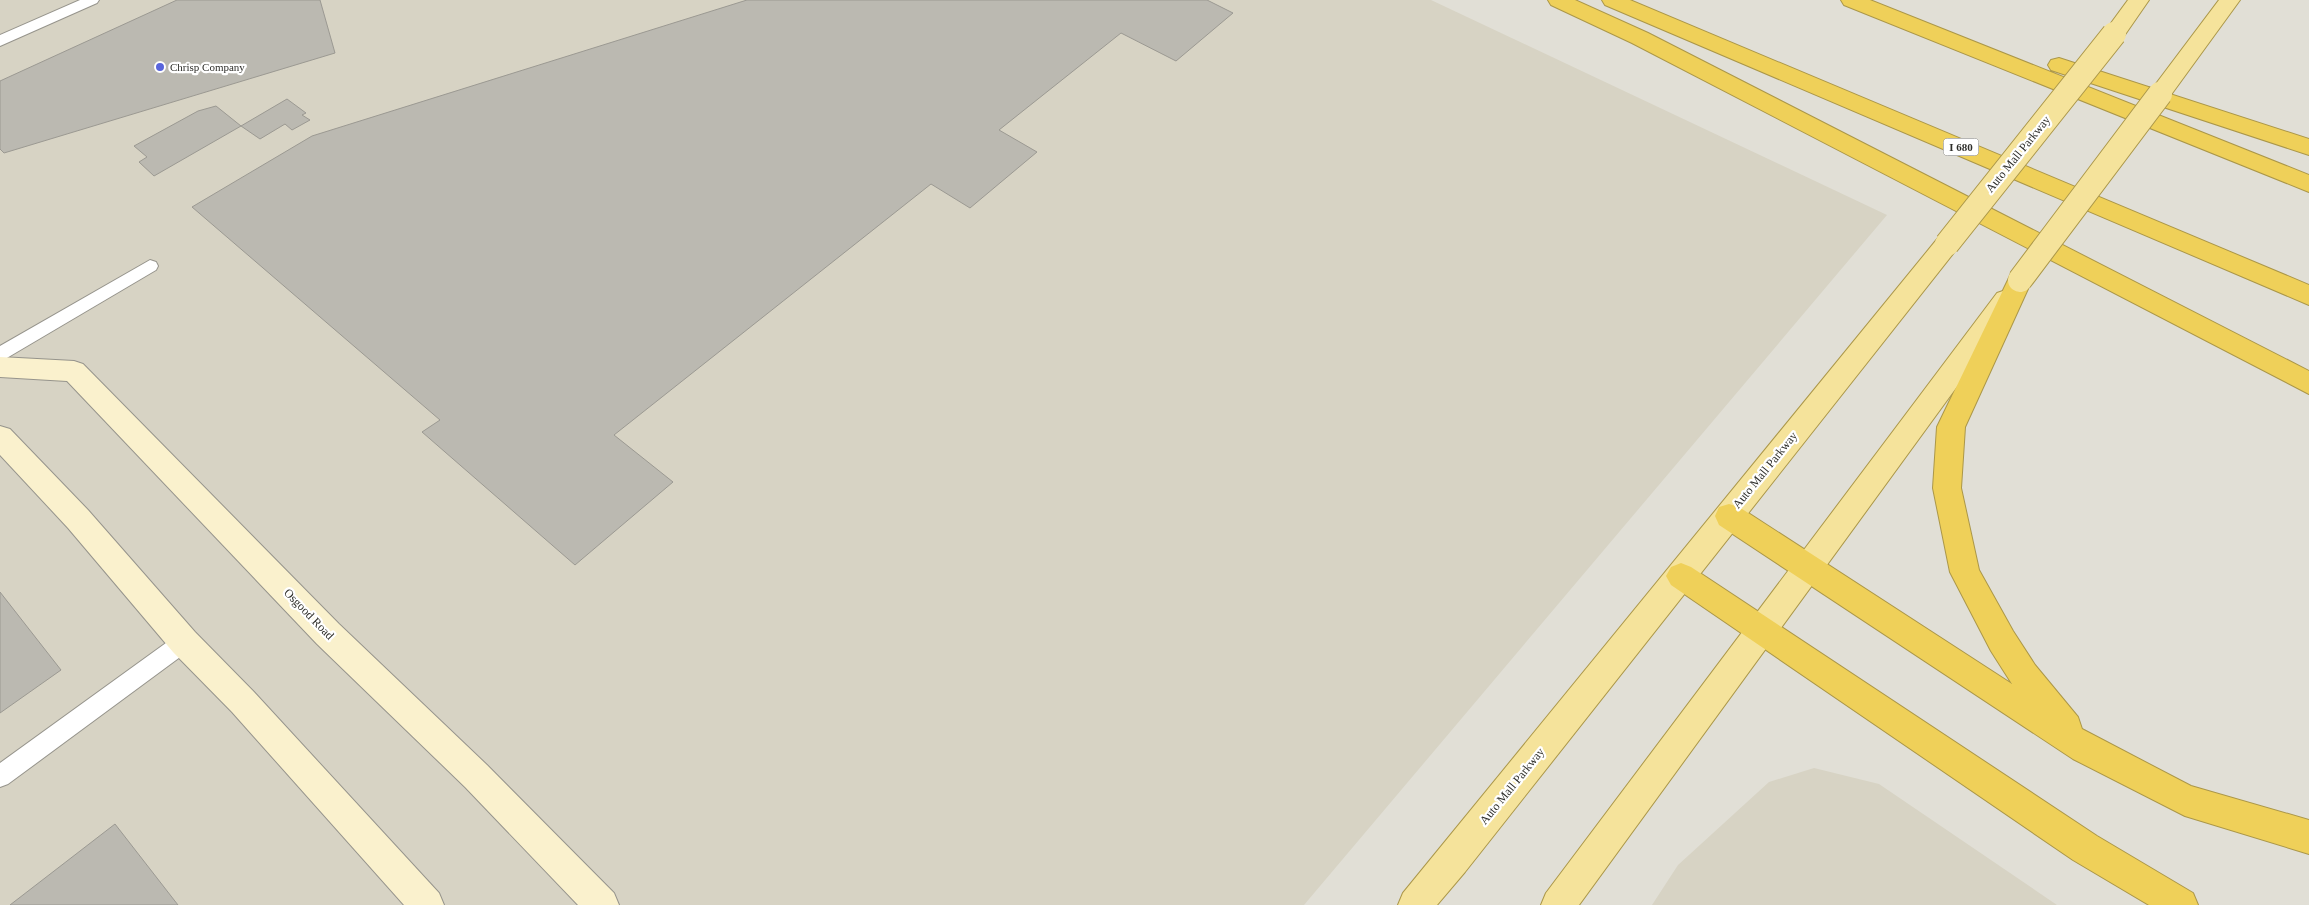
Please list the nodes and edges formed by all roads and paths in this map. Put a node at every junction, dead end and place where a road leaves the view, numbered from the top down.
1 (92, 0) edge
2 (1558, 0) edge
3 (1612, 0) edge
4 (1851, 0) edge
5 (1862, 0) edge
6 (2139, 0) edge
7 (2230, 0) edge
8 (0, 41) edge
9 (2309, 147) edge
10 (2309, 184) edge
11 (150, 266) dead end
12 (2020, 280) junction
13 (2309, 295) edge
14 (0, 355) edge
15 (0, 367) edge
16 (2309, 383) edge
17 (0, 437) edge
18 (1729, 516) junction
19 (1810, 566) junction
20 (1681, 576) junction
21 (1762, 629) junction
22 (184, 642) junction
23 (2084, 748) junction
24 (0, 776) edge
25 (2309, 837) edge
26 (427, 905) edge
27 (602, 905) edge
28 (1415, 905) edge
29 (1558, 905) edge
30 (2181, 905) edge

1 - 8 lane
2 - 16 highway
3 - 13 highway, I 680
4 - 10 highway
5 - 9 highway
6 - 18 main road, Auto Mall Parkway, bridge
7 - 12 main road, bridge
11 - 14 lane
12 - 19 main road
12 - 23 highway
15 - 27 main road, Osgood Road
17 - 22 main road
18 - 19 highway
18 - 20 main road, Auto Mall Parkway
19 - 21 main road
19 - 23 highway
20 - 21 highway
20 - 28 main road, Auto Mall Parkway
21 - 29 main road
21 - 30 highway
22 - 24 lane
22 - 26 main road
23 - 25 highway

